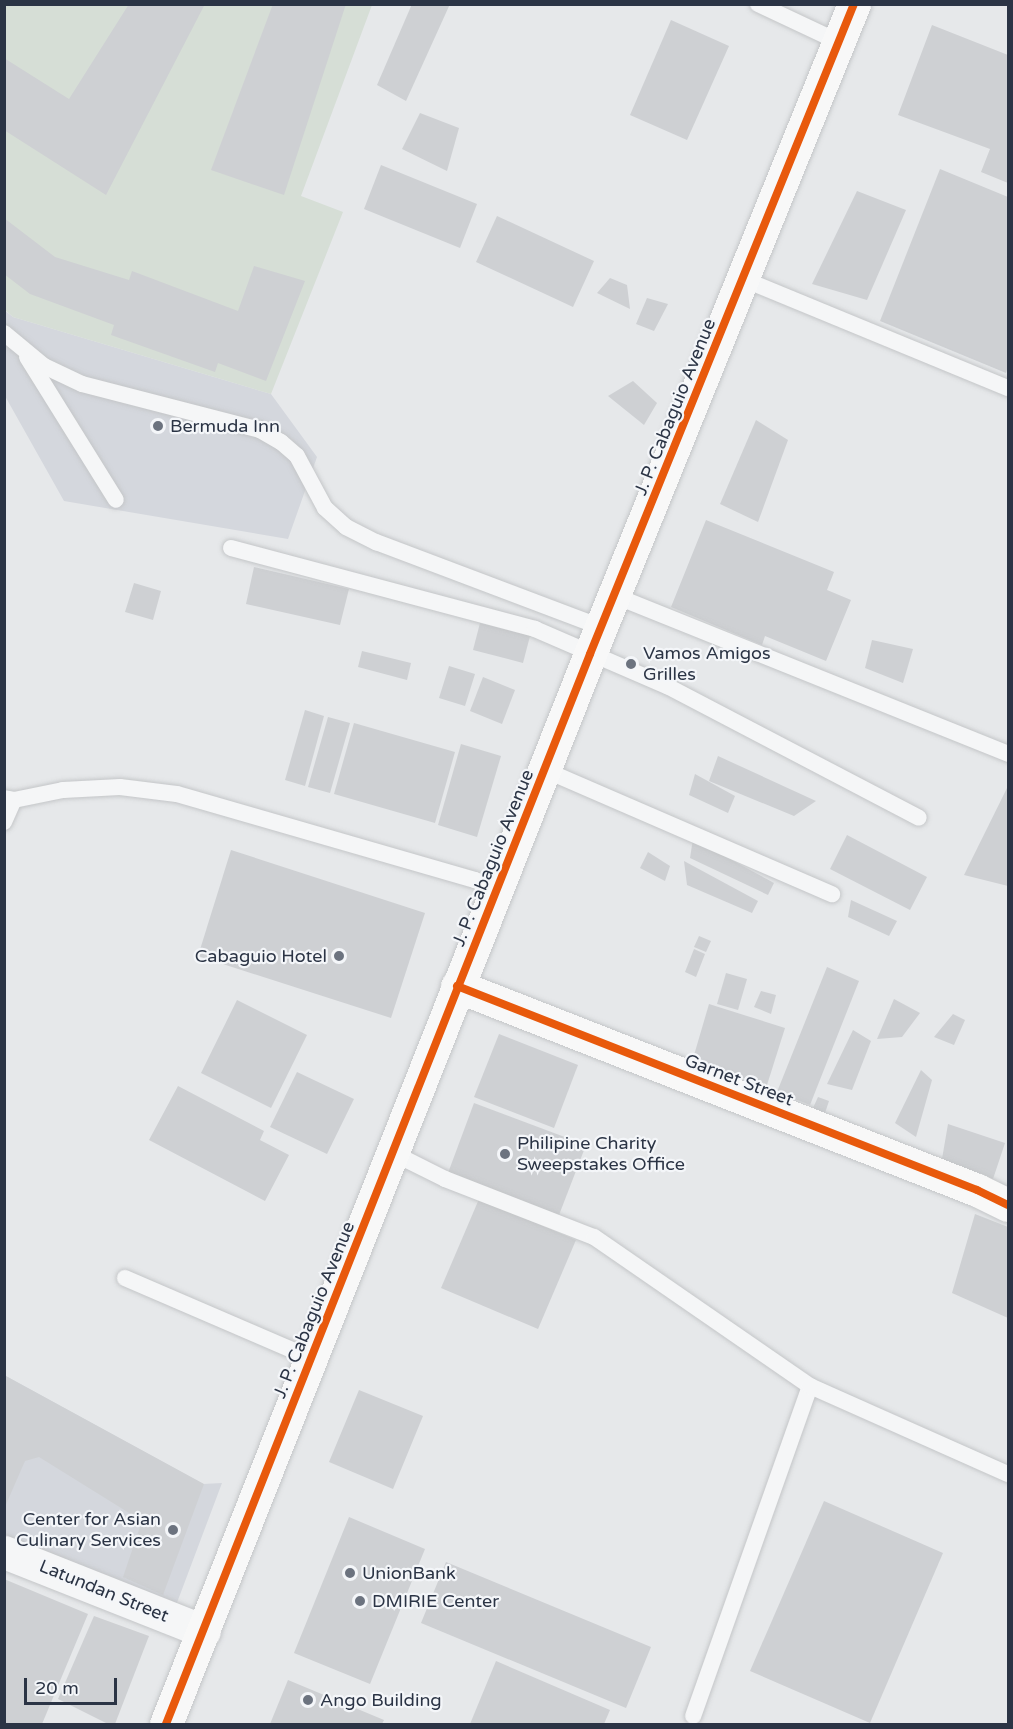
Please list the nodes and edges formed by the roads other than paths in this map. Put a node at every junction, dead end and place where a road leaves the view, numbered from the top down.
1 (758, 4) edge
2 (854, 4) edge
3 (838, 42) junction
4 (743, 279) junction
5 (4, 333) edge
6 (22, 349) junction
7 (1008, 388) edge
8 (116, 500) dead end
9 (231, 548) dead end
10 (613, 595) junction
11 (595, 640) junction
12 (1008, 754) edge
13 (545, 770) junction
14 (9, 799) edge
15 (919, 818) dead end
16 (4, 822) edge
17 (496, 890) junction
18 (832, 894) dead end
19 (457, 986) junction
20 (393, 1153) junction
21 (1008, 1205) edge
22 (126, 1278) dead end
23 (311, 1358) junction
24 (810, 1386) junction
25 (1008, 1474) edge
26 (4, 1551) edge
27 (204, 1631) junction
28 (693, 1716) dead end
29 (166, 1725) edge

1 - 3 lane
2 - 3 main road, J. P. Cabaguio Avenue
3 - 4 main road, J. P. Cabaguio Avenue
4 - 7 lane
4 - 10 main road, J. P. Cabaguio Avenue
5 - 6 lane
6 - 8 lane
6 - 11 lane
9 - 11 lane
10 - 11 main road, J. P. Cabaguio Avenue
10 - 12 lane
11 - 13 main road, J. P. Cabaguio Avenue
11 - 15 lane
13 - 17 main road, J. P. Cabaguio Avenue
13 - 18 lane
14 - 16 lane
14 - 17 lane
17 - 19 main road, J. P. Cabaguio Avenue
19 - 20 main road, J. P. Cabaguio Avenue
19 - 21 main road, Garnet Street
20 - 23 main road, J. P. Cabaguio Avenue
20 - 24 lane
22 - 23 lane
23 - 27 main road, J. P. Cabaguio Avenue
24 - 25 lane
24 - 28 lane
26 - 27 street, Latundan Street
27 - 29 main road, J. P. Cabaguio Avenue

